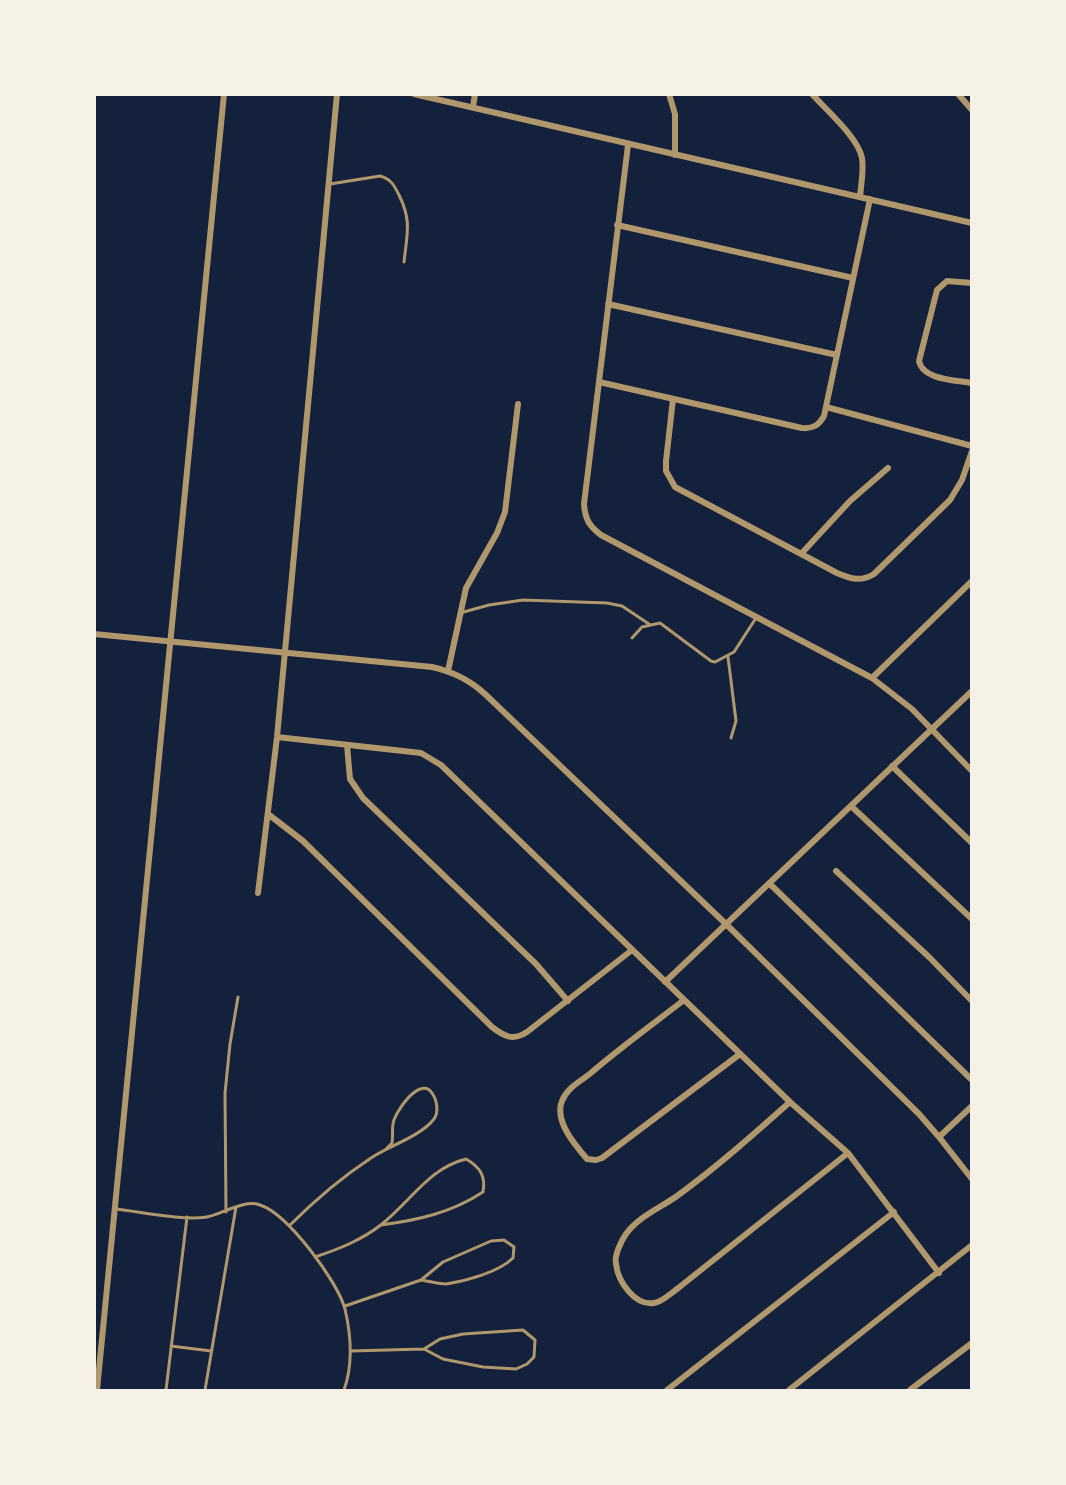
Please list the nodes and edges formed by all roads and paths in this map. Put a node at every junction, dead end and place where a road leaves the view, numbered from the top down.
1 (224, 94) edge
2 (337, 94) edge
3 (414, 94) edge
4 (475, 94) edge
5 (669, 94) edge
6 (812, 94) edge
7 (958, 94) edge
8 (473, 106) junction
9 (972, 110) edge
10 (628, 145) junction
11 (675, 155) junction
12 (328, 184) junction
13 (860, 197) junction
14 (870, 200) junction
15 (972, 222) edge
16 (617, 225) junction
17 (404, 262) dead end
18 (853, 278) junction
19 (972, 283) edge
20 (608, 304) junction
21 (837, 355) junction
22 (599, 382) junction
23 (972, 383) edge
24 (673, 399) junction
25 (518, 404) dead end
26 (826, 407) junction
27 (972, 446) edge
28 (972, 451) edge
29 (888, 468) dead end
30 (801, 554) junction
31 (972, 581) edge
32 (459, 613) junction
33 (757, 617) junction
34 (649, 624) junction
35 (94, 634) edge
36 (632, 638) dead end
37 (170, 641) junction
38 (285, 652) junction
39 (728, 657) junction
40 (448, 671) junction
41 (872, 678) junction
42 (972, 691) edge
43 (931, 729) junction
44 (277, 737) junction
45 (731, 738) dead end
46 (347, 745) junction
47 (892, 766) junction
48 (972, 771) edge
49 (851, 806) junction
50 (268, 814) junction
51 (972, 843) edge
52 (836, 871) dead end
53 (770, 884) junction
54 (258, 893) dead end
55 (972, 919) edge
56 (727, 925) junction
57 (632, 950) junction
58 (665, 982) junction
59 (238, 997) dead end
60 (684, 1000) junction
61 (568, 1001) junction
62 (972, 1001) edge
63 (740, 1054) junction
64 (972, 1080) edge
65 (790, 1102) junction
66 (972, 1106) edge
67 (939, 1137) junction
68 (386, 1149) junction
69 (848, 1154) junction
70 (972, 1179) edge
71 (236, 1207) junction
72 (114, 1209) junction
73 (226, 1212) junction
74 (894, 1212) junction
75 (187, 1217) junction
76 (381, 1225) junction
77 (289, 1226) junction
78 (972, 1245) edge
79 (315, 1257) junction
80 (939, 1273) junction
81 (422, 1280) junction
82 (344, 1307) junction
83 (972, 1343) edge
84 (171, 1346) junction
85 (424, 1349) junction
86 (212, 1351) junction
87 (350, 1351) junction
88 (97, 1390) edge
89 (166, 1390) edge
90 (205, 1390) edge
91 (344, 1390) edge
92 (667, 1390) edge
93 (789, 1390) edge
94 (910, 1390) edge

1 - 37 street
2 - 12 street
3 - 8 street
4 - 8 street
5 - 11 street
6 - 13 street
7 - 9 street
8 - 10 street
10 - 11 street
10 - 16 street
11 - 13 street
12 - 17 lane
12 - 38 street
13 - 14 street
14 - 15 street
14 - 18 street
16 - 18 street
16 - 20 street
18 - 21 street
19 - 23 street
20 - 21 street
20 - 22 street
21 - 26 street
22 - 24 street
22 - 33 street
24 - 26 street
24 - 30 street
25 - 32 street
26 - 27 street
28 - 30 street
29 - 30 street
31 - 41 street
32 - 34 lane
32 - 40 street
33 - 39 lane
33 - 41 street
34 - 36 lane
34 - 39 lane
35 - 37 street
37 - 38 street
37 - 72 street
38 - 40 street
38 - 44 street
39 - 45 lane
40 - 56 street
41 - 43 street
42 - 43 street
43 - 47 street
43 - 48 street
44 - 46 street
44 - 50 street
46 - 57 street
46 - 61 street
47 - 49 street
47 - 51 street
49 - 53 street
49 - 55 street
50 - 54 street
50 - 61 street
52 - 62 street
53 - 56 street
53 - 64 street
56 - 58 street
56 - 67 street
57 - 58 street
57 - 61 street
58 - 60 street
59 - 73 lane
60 - 63 street
60 - 63 street
63 - 65 street
65 - 69 street
65 - 69 street
66 - 67 street
67 - 70 street
68 - 68 lane
68 - 77 lane
69 - 74 street
71 - 73 lane
71 - 77 lane
71 - 86 lane
72 - 75 lane
72 - 88 street
73 - 75 lane
74 - 80 street
74 - 92 street
75 - 84 lane
76 - 76 lane
76 - 79 lane
77 - 79 lane
78 - 80 street
79 - 82 lane
80 - 93 street
81 - 81 lane
81 - 82 lane
82 - 87 lane
83 - 94 street
84 - 86 lane
84 - 89 lane
85 - 85 lane
85 - 87 lane
86 - 90 lane
87 - 91 lane

